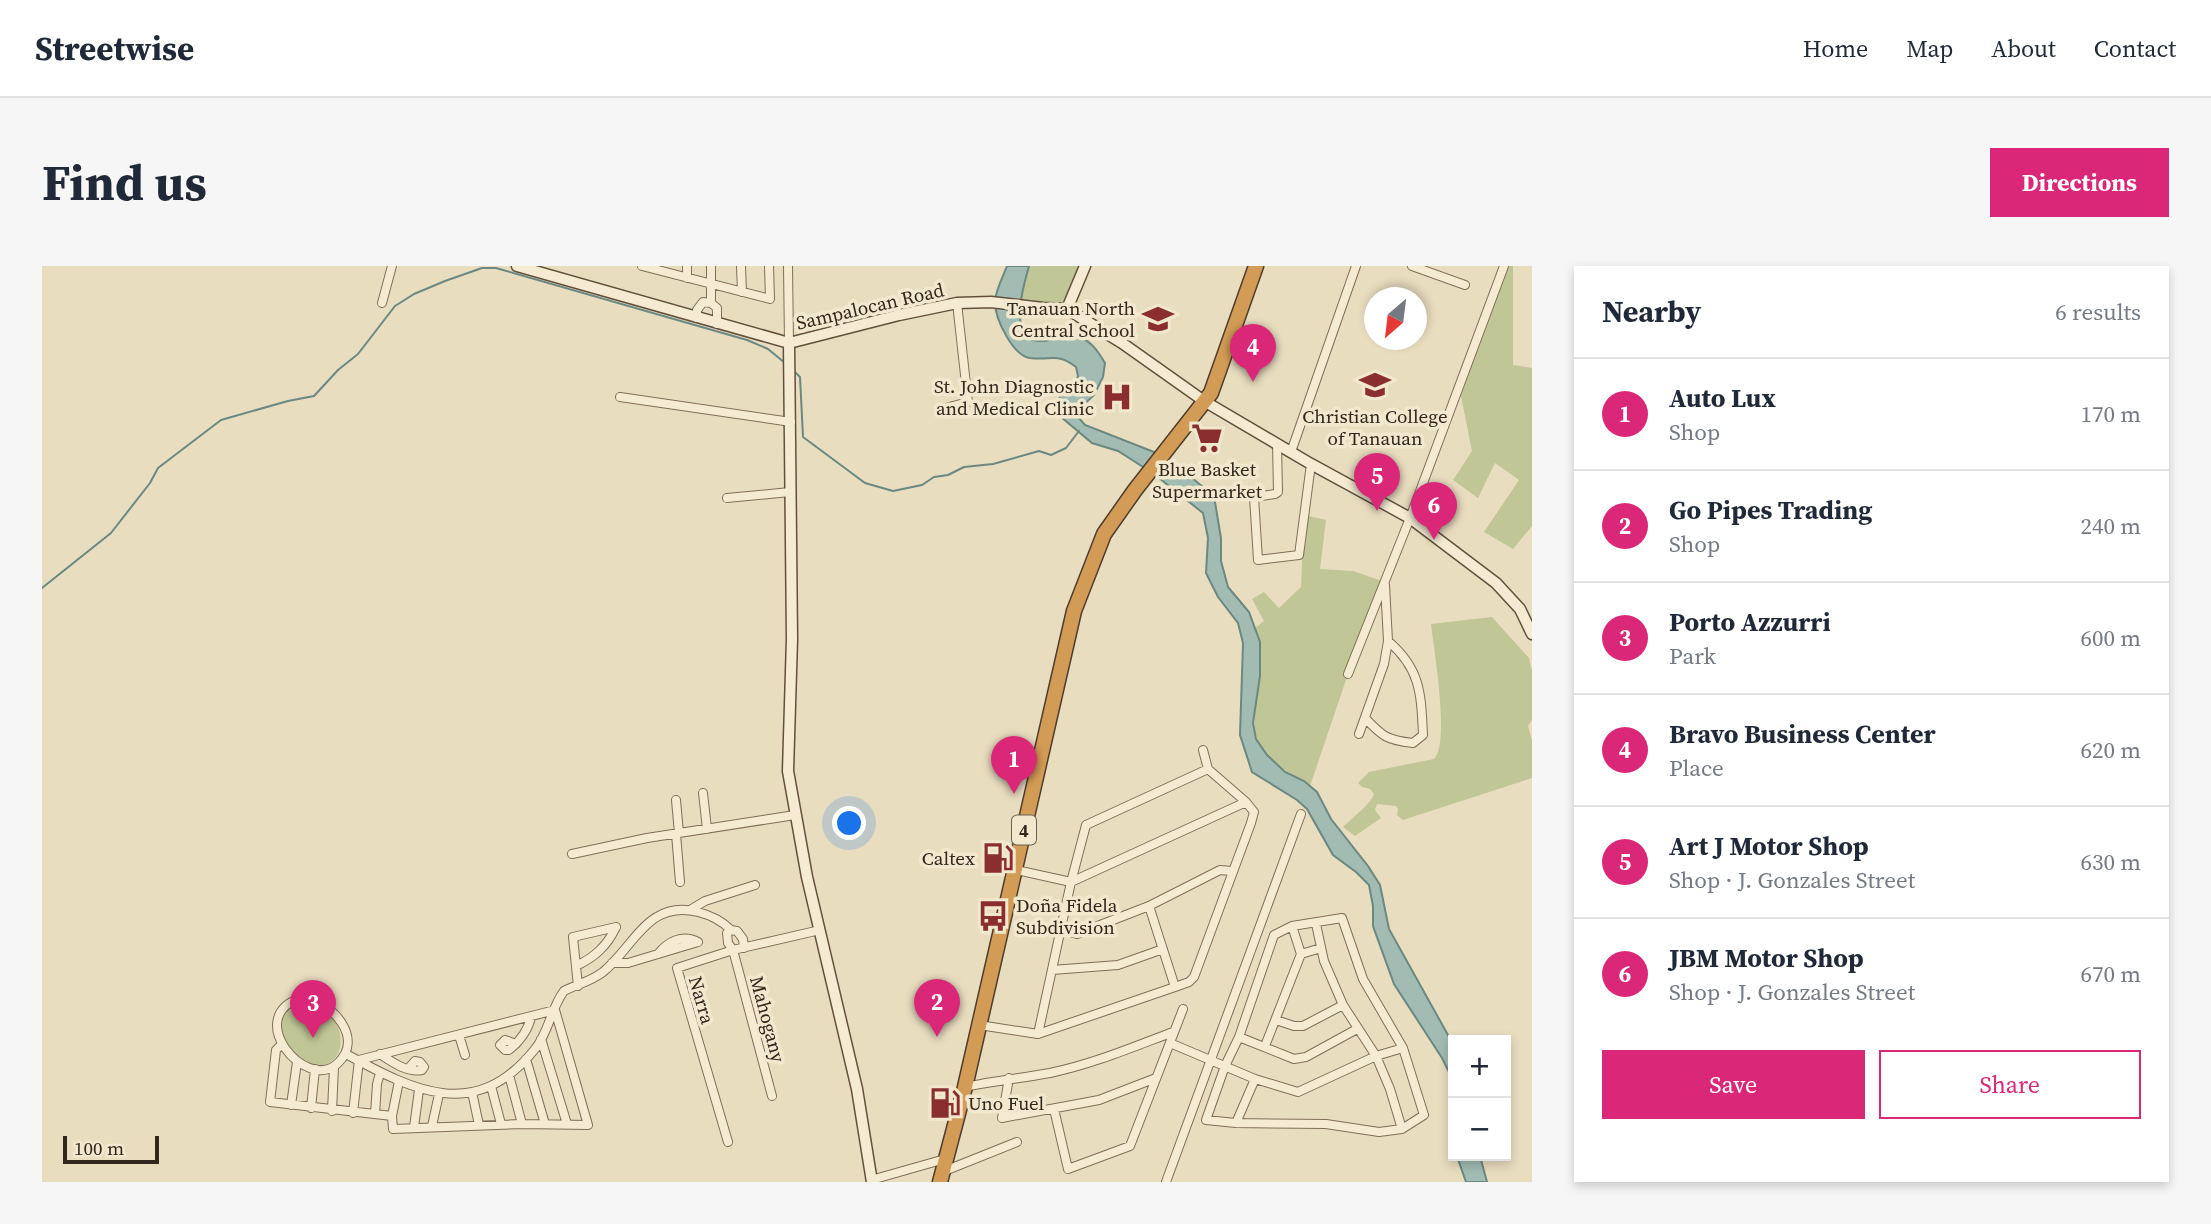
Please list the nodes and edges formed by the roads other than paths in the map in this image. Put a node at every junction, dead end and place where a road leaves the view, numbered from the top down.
1 (392, 266) edge
2 (517, 266) edge
3 (642, 266) edge
4 (687, 266) edge
5 (711, 266) edge
6 (741, 266) edge
7 (769, 266) edge
8 (788, 266) edge
9 (1085, 266) edge
10 (1249, 266) edge
11 (1256, 266) edge
12 (1356, 266) edge
13 (1412, 266) edge
14 (1504, 266) edge
15 (660, 269) edge
16 (687, 278) junction
17 (711, 285) junction
18 (1465, 285) dead end
19 (742, 292) junction
20 (382, 303) dead end
21 (711, 303) junction
22 (957, 303) junction
23 (1067, 309) junction
24 (697, 318) junction
25 (717, 324) junction
26 (789, 343) junction
27 (620, 397) dead end
28 (1204, 401) junction
29 (949, 407) dead end
30 (791, 422) junction
31 (1277, 444) junction
32 (1291, 452) junction
33 (1311, 464) junction
34 (790, 492) junction
35 (727, 498) dead end
36 (1410, 518) junction
37 (1385, 582) junction
38 (1532, 634) edge
39 (1388, 641) junction
40 (1348, 674) dead end
41 (1365, 718) junction
42 (1359, 734) dead end
43 (1203, 750) dead end
44 (1208, 769) junction
45 (703, 793) dead end
46 (676, 800) dead end
47 (1246, 802) junction
48 (1301, 814) dead end
49 (795, 815) junction
50 (707, 829) junction
51 (677, 834) junction
52 (572, 853) dead end
53 (1016, 870) junction
54 (1232, 871) junction
55 (680, 882) dead end
56 (1071, 882) junction
57 (755, 885) dead end
58 (1149, 906) junction
59 (690, 910) junction
60 (1316, 924) junction
61 (1292, 926) junction
62 (1060, 929) junction
63 (820, 930) junction
64 (729, 932) junction
65 (744, 948) junction
66 (1321, 948) junction
67 (1163, 949) junction
68 (733, 950) junction
69 (658, 954) dead end
70 (1301, 954) junction
71 (612, 963) junction
72 (576, 966) junction
73 (1052, 970) junction
74 (578, 986) junction
75 (1175, 988) junction
76 (1343, 1005) junction
77 (1183, 1009) dead end
78 (555, 1010) junction
79 (531, 1017) junction
80 (1276, 1020) junction
81 (979, 1025) junction
82 (1357, 1029) junction
83 (1173, 1032) junction
84 (1038, 1034) junction
85 (459, 1035) junction
86 (1239, 1038) junction
87 (541, 1040) junction
88 (1170, 1043) junction
89 (282, 1044) junction
90 (516, 1044) dead end
91 (1265, 1046) junction
92 (1403, 1048) junction
93 (346, 1054) junction
94 (380, 1054) junction
95 (465, 1055) dead end
96 (1376, 1056) junction
97 (526, 1059) junction
98 (359, 1060) junction
99 (1211, 1060) junction
100 (297, 1062) junction
101 (1225, 1066) junction
102 (334, 1067) junction
103 (315, 1069) junction
104 (408, 1069) dead end
105 (380, 1073) junction
106 (509, 1075) junction
107 (1009, 1078) junction
108 (1156, 1078) junction
109 (1255, 1079) junction
110 (399, 1081) junction
111 (491, 1086) junction
112 (965, 1087) junction
113 (419, 1090) junction
114 (472, 1092) junction
115 (439, 1094) junction
116 (772, 1097) dead end
117 (291, 1105) junction
118 (312, 1108) junction
119 (1054, 1109) junction
120 (332, 1111) junction
121 (353, 1112) junction
122 (375, 1114) junction
123 (392, 1116) junction
124 (1236, 1123) junction
125 (501, 1124) junction
126 (522, 1124) junction
127 (545, 1124) junction
128 (567, 1124) junction
129 (478, 1125) junction
130 (432, 1126) junction
131 (414, 1127) junction
132 (1402, 1129) junction
133 (728, 1142) dead end
134 (1017, 1142) dead end
135 (943, 1171) edge
136 (871, 1181) edge
137 (1166, 1182) edge

1 - 20 street
2 - 24 main road, Sampalocan Road
3 - 15 street
4 - 16 street
5 - 17 street
6 - 19 street
7 - 19 street
8 - 26 street
9 - 23 main road
10 - 28 highway, 4
11 - 28 highway, 4
12 - 32 street
13 - 18 street
14 - 36 street
15 - 16 street
16 - 17 street
17 - 19 street
17 - 21 street
21 - 24 street
21 - 25 street
22 - 23 main road, Sampalocan Road
22 - 26 main road, Sampalocan Road
22 - 29 street
23 - 28 main road
24 - 25 main road, Sampalocan Road
25 - 26 main road, Sampalocan Road
26 - 30 main road
27 - 30 street
28 - 31 main road
28 - 53 highway, 4
30 - 34 main road
31 - 32 main road
31 - 33 street
32 - 33 main road
33 - 36 main road
34 - 35 street
34 - 49 main road
36 - 37 street
36 - 38 main road
37 - 39 street
37 - 40 street
39 - 41 street
39 - 41 street
41 - 42 street
43 - 44 street
44 - 47 street
44 - 56 street
45 - 50 street
46 - 51 street
47 - 54 street
47 - 56 street
48 - 99 street
49 - 50 street
49 - 63 main road
50 - 51 street
51 - 52 street
51 - 55 street
53 - 56 street
53 - 81 highway, 4
54 - 58 street
54 - 75 street
56 - 62 street
57 - 59 street
58 - 62 street
58 - 67 street
59 - 64 street
59 - 71 street
60 - 61 street
60 - 66 street
60 - 92 street
61 - 70 street
61 - 86 street
62 - 73 street
63 - 65 street, Narra
63 - 136 main road
64 - 65 street
64 - 68 street, Mahogany
65 - 68 street, Narra
66 - 70 street
66 - 76 street
67 - 73 street
67 - 75 street
68 - 116 street, Mahogany
68 - 133 street, Narra
69 - 71 street
70 - 80 street
71 - 74 street
72 - 72 street
72 - 74 street
73 - 84 street
74 - 78 street
75 - 84 street
76 - 80 street
76 - 82 street
77 - 83 street
78 - 79 street
78 - 87 street
78 - 128 street
79 - 85 street
79 - 90 street
80 - 91 street
81 - 84 street
81 - 112 highway, 4
82 - 91 street
82 - 96 street
83 - 88 street
83 - 107 street
85 - 94 street
85 - 95 street
86 - 91 street
86 - 101 street
87 - 97 street
87 - 128 street
88 - 99 street
88 - 108 street
89 - 93 street
89 - 100 street
89 - 117 street
92 - 96 street
92 - 132 street
93 - 98 street
93 - 102 street
94 - 98 street
94 - 104 street
96 - 109 street
96 - 132 street
97 - 106 street
97 - 127 street
98 - 105 street
98 - 121 street
99 - 101 street
99 - 137 street
100 - 103 street
100 - 117 street
101 - 109 street
101 - 124 street
102 - 103 street
102 - 120 street
103 - 118 street
105 - 110 street
105 - 122 street
106 - 111 street
106 - 126 street
107 - 112 street
107 - 119 street
108 - 119 street
108 - 119 street
109 - 124 street
110 - 113 street
110 - 123 street
111 - 114 street
111 - 125 street
112 - 135 highway, 4
113 - 115 street
113 - 131 street
114 - 115 street
114 - 129 street
115 - 130 street
117 - 118 street
118 - 120 street
120 - 121 street
121 - 122 street
122 - 123 street
123 - 131 street
124 - 132 street
125 - 126 street
125 - 129 street
126 - 127 street
127 - 128 street
129 - 130 street
130 - 131 street
134 - 135 street
135 - 136 street

